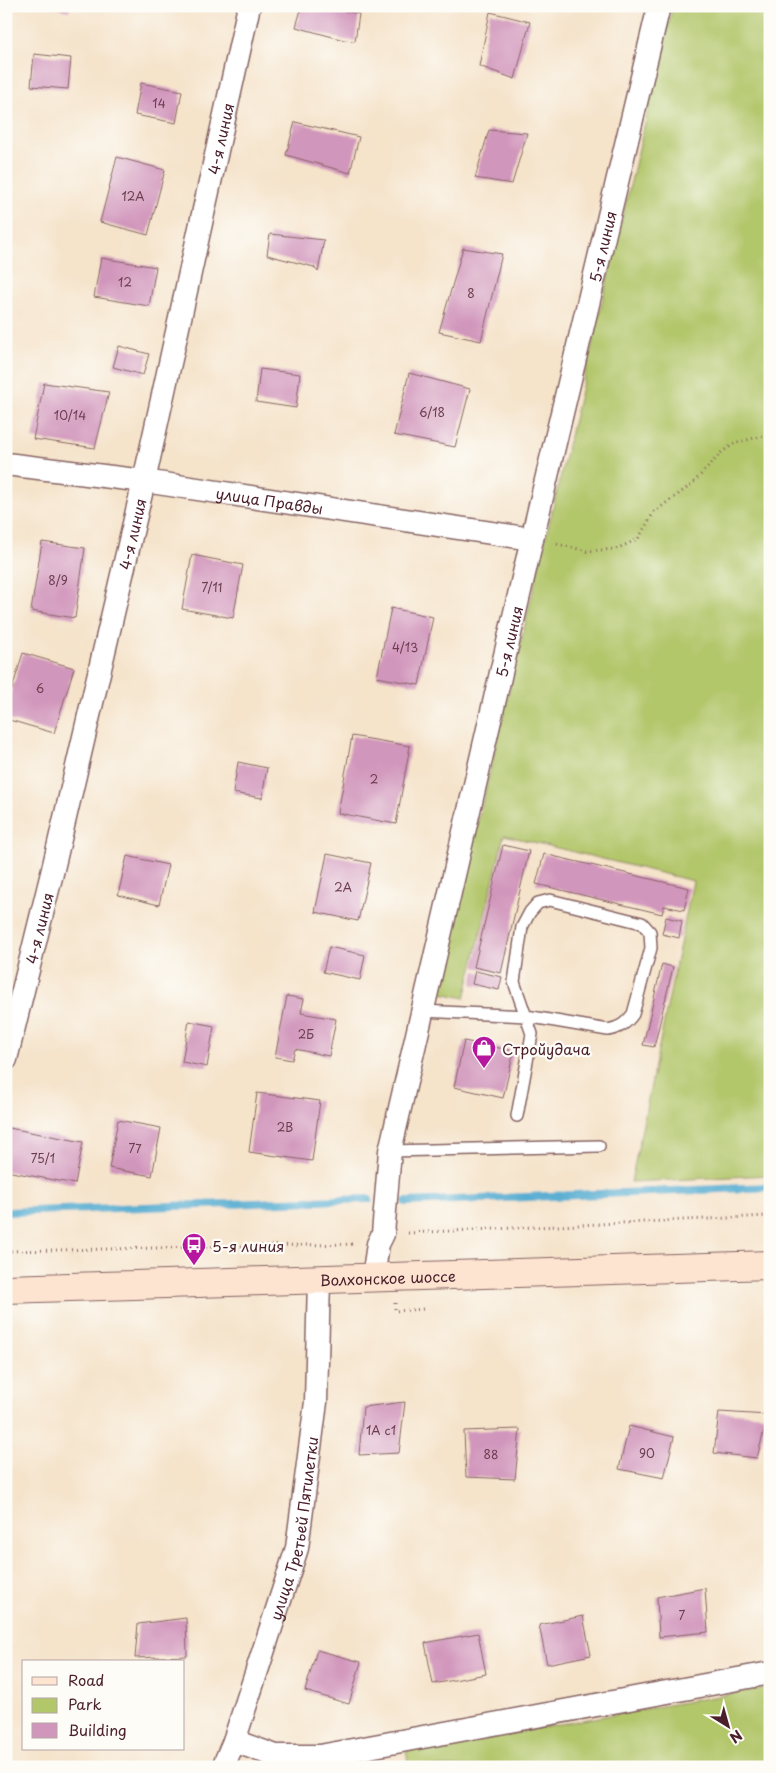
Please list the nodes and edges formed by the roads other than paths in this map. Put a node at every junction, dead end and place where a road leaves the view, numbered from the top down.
1 (248, 6) edge
2 (659, 6) edge
3 (6, 464) edge
4 (144, 481) junction
5 (532, 539) junction
6 (422, 1011) junction
7 (526, 1016) junction
8 (6, 1059) edge
9 (517, 1116) dead end
10 (599, 1146) dead end
11 (390, 1151) junction
12 (770, 1265) edge
13 (373, 1278) junction
14 (319, 1279) junction
15 (6, 1289) edge
16 (770, 1673) edge
17 (234, 1742) junction
18 (223, 1767) edge

1 - 4 street, 4-я линия
2 - 5 street, 5-я линия
3 - 4 street, улица Правды
4 - 5 street, улица Правды
4 - 8 street, 4-я линия
5 - 6 street, 5-я линия
6 - 7 lane
6 - 11 street, 5-я линия
7 - 7 lane
7 - 9 lane
10 - 11 lane
11 - 13 street, 5-я линия
12 - 13 main road, Волхонское шоссе
13 - 14 main road, Волхонское шоссе
14 - 15 main road, Волхонское шоссе
14 - 17 street, улица Третьей Пятилетки
16 - 17 street
17 - 18 street, улица Третьей Пятилетки

